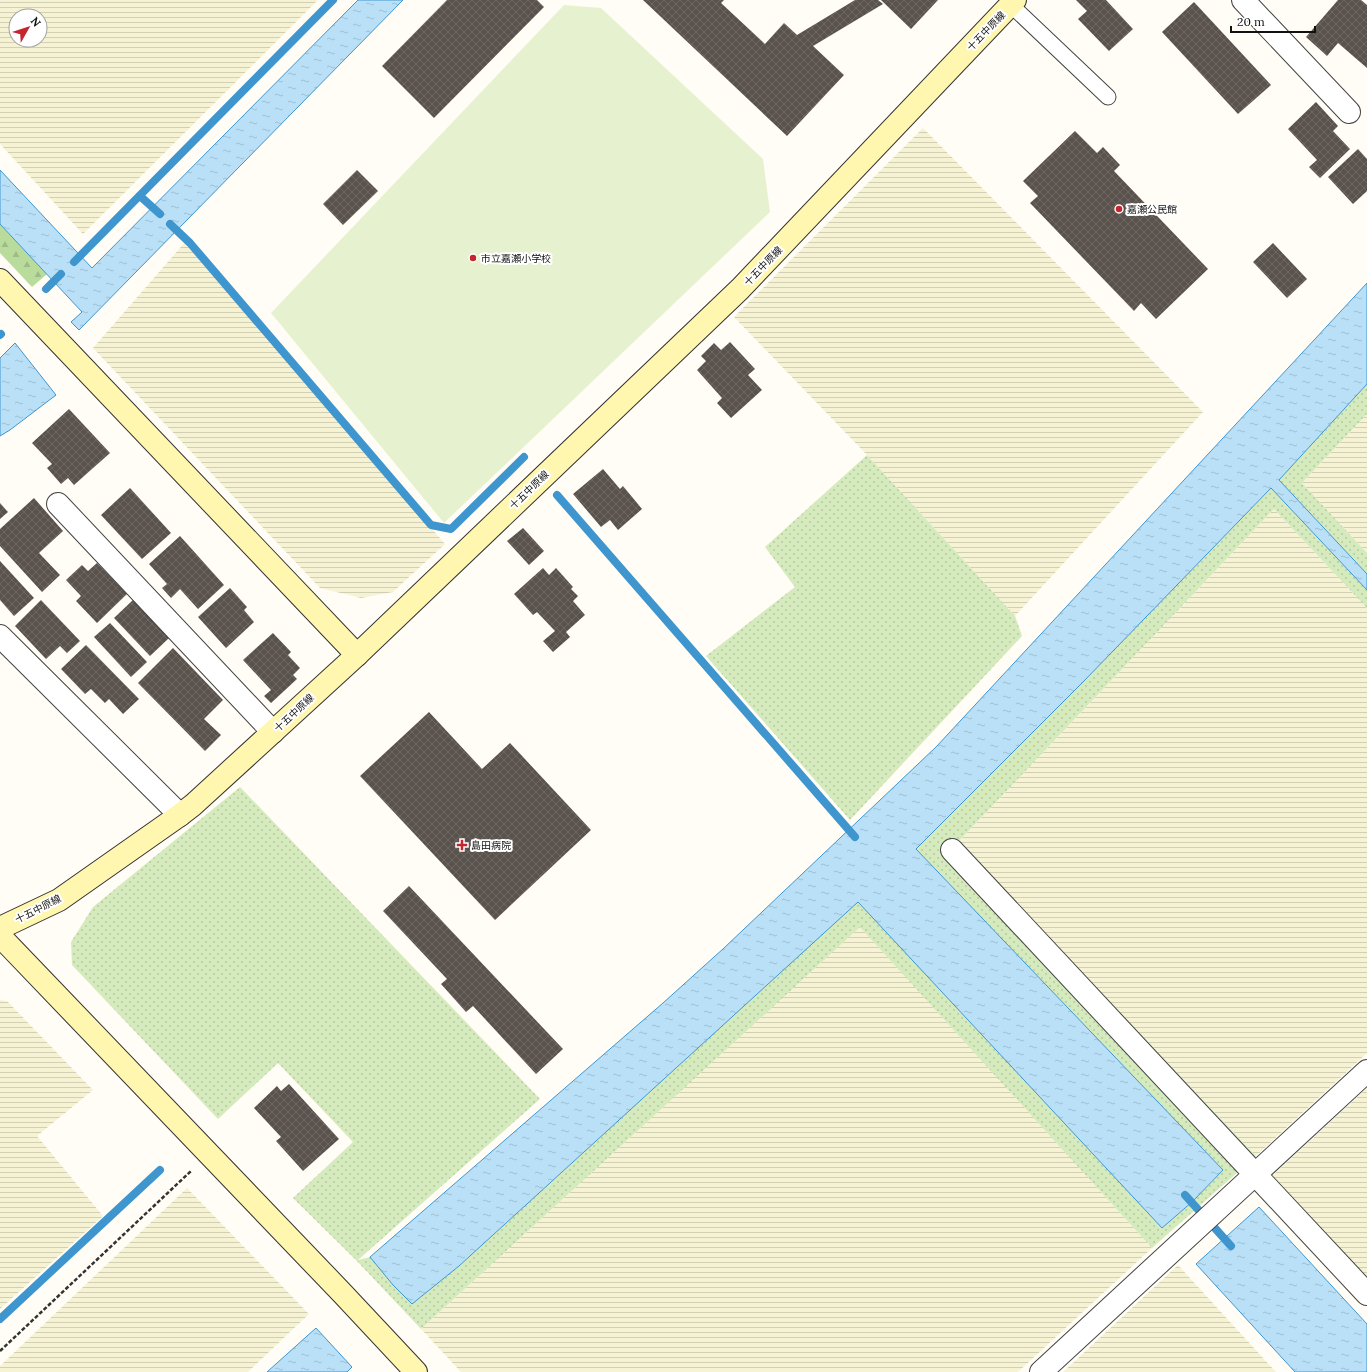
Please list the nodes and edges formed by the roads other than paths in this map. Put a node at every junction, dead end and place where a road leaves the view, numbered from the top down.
1 (1243, 0) edge
2 (1013, 2) edge
3 (1108, 97) dead end
4 (1349, 112) dead end
5 (0, 280) edge
6 (58, 504) dead end
7 (0, 636) edge
8 (357, 655) junction
9 (273, 732) junction
10 (180, 815) junction
11 (952, 850) dead end
12 (0, 928) edge
13 (0, 936) edge
14 (1367, 1071) edge
15 (1256, 1174) junction
16 (1367, 1294) edge
17 (416, 1372) edge
18 (1041, 1372) edge

1 - 4 street
2 - 3 lane
2 - 8 main road, 十五中原線
5 - 8 main road
6 - 9 street
7 - 10 street
8 - 9 main road, 十五中原線
9 - 10 main road, 十五中原線
10 - 12 main road, 十五中原線
11 - 15 street
13 - 17 main road
14 - 15 street
15 - 16 street
15 - 18 street

